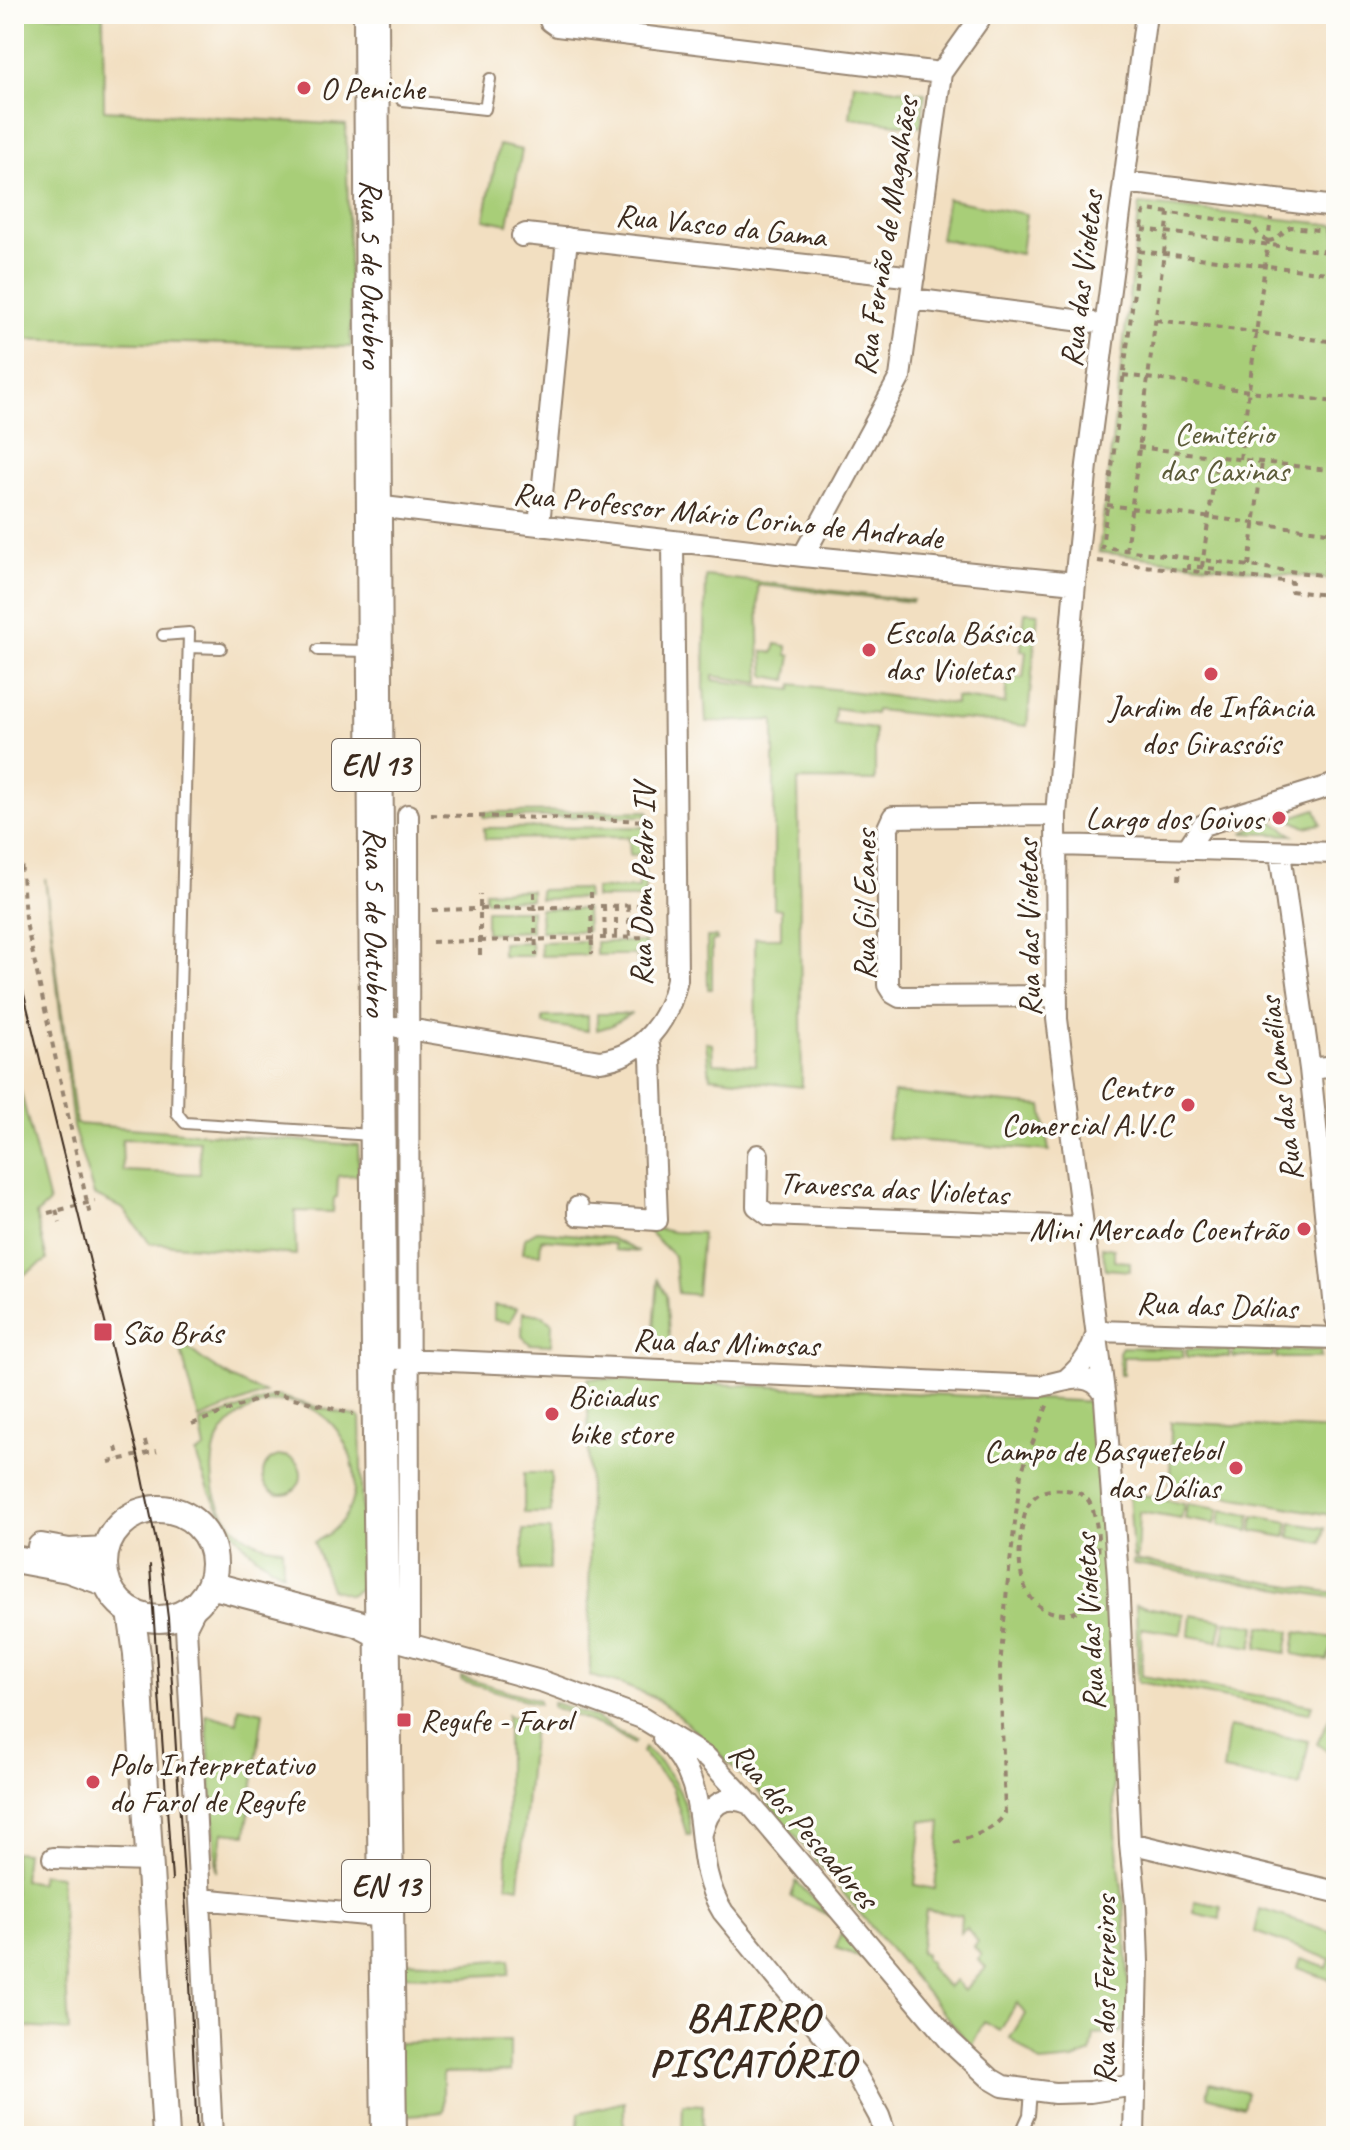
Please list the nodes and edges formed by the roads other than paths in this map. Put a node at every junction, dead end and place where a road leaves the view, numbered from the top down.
1 (371, 14) edge
2 (548, 14) edge
3 (983, 14) edge
4 (1146, 14) edge
5 (941, 73) junction
6 (490, 79) dead end
7 (402, 100) dead end
8 (1124, 182) junction
9 (1336, 207) edge
10 (522, 236) dead end
11 (567, 238) junction
12 (914, 277) junction
13 (912, 299) junction
14 (1090, 322) dead end
15 (375, 506) junction
16 (539, 525) junction
17 (673, 541) junction
18 (803, 556) junction
19 (1075, 583) junction
20 (163, 635) dead end
21 (189, 647) junction
22 (221, 648) dead end
23 (318, 650) dead end
24 (375, 651) junction
25 (1336, 784) edge
26 (408, 815) dead end
27 (1056, 815) junction
28 (1057, 845) junction
29 (1280, 853) junction
30 (1336, 853) edge
31 (1184, 856) junction
32 (1056, 996) junction
33 (393, 1026) junction
34 (648, 1039) junction
35 (1336, 1066) edge
36 (1310, 1069) junction
37 (378, 1135) junction
38 (758, 1155) dead end
39 (578, 1207) dead end
40 (1082, 1227) junction
41 (1336, 1318) edge
42 (1097, 1331) junction
43 (1336, 1338) edge
44 (395, 1358) junction
45 (1063, 1380) junction
46 (1104, 1393) junction
47 (14, 1542) edge
48 (105, 1550) junction
49 (14, 1559) edge
50 (107, 1583) junction
51 (204, 1594) junction
52 (131, 1612) junction
53 (397, 1640) junction
54 (642, 1718) junction
55 (750, 1804) junction
56 (702, 1834) junction
57 (1130, 1843) junction
58 (53, 1858) dead end
59 (148, 1861) junction
60 (1336, 1892) edge
61 (201, 1899) junction
62 (386, 1917) junction
63 (1135, 2085) junction
64 (1031, 2092) junction
65 (1024, 2126) dead end
66 (166, 2136) edge
67 (212, 2136) edge
68 (389, 2136) edge
69 (886, 2136) edge
70 (1134, 2136) edge

1 - 15 main road, Rua 5 de Outubro / EN 13
2 - 5 street
3 - 5 street, Rua Fernão de Magalhães
4 - 8 street, Rua das Violetas
5 - 12 street, Rua Fernão de Magalhães
6 - 7 lane
8 - 9 street
8 - 19 street, Rua das Violetas
10 - 11 street, Rua Vasco da Gama
11 - 12 street, Rua Vasco da Gama
11 - 16 street
12 - 13 street, Rua Fernão de Magalhães
13 - 14 street
13 - 18 street, Rua Fernão de Magalhães
15 - 16 street, Rua Professor Mário Corino de Andrade
15 - 24 main road, Rua 5 de Outubro / EN 13
16 - 17 street, Rua Professor Mário Corino de Andrade
17 - 18 street, Rua Professor Mário Corino de Andrade
17 - 34 street, Rua Dom Pedro IV
18 - 19 street, Rua Professor Mário Corino de Andrade
19 - 27 street, Rua das Violetas
20 - 21 lane
21 - 22 lane
21 - 37 lane
23 - 24 lane
24 - 33 main road, Rua 5 de Outubro / EN 13
25 - 31 street
26 - 33 street, Rua 5 de Outubro
27 - 28 street, Rua das Violetas
27 - 32 street, Rua Gil Eanes
28 - 31 street
28 - 32 street, Rua das Violetas
29 - 30 street
29 - 31 street
29 - 36 street, Rua das Camélias
32 - 40 street, Rua das Violetas
33 - 34 street, Rua Dom Pedro IV
33 - 37 main road, Rua 5 de Outubro / EN 13
33 - 44 street, Rua 5 de Outubro
34 - 39 street
35 - 36 street
36 - 41 street, Rua das Camélias
37 - 44 main road, Rua 5 de Outubro / EN 13
38 - 40 street, Travessa das Violetas
40 - 42 street, Rua das Violetas
42 - 43 street, Rua das Dálias
42 - 45 street
42 - 46 street, Rua das Violetas
44 - 45 street, Rua das Mimosas
44 - 53 main road, Rua 5 de Outubro / EN 13
45 - 46 street, Rua das Mimosas
46 - 57 street, Rua das Violetas
47 - 48 street
48 - 50 street
48 - 51 street
49 - 50 street
50 - 52 street
51 - 52 street
51 - 53 street
51 - 61 street
52 - 59 street
53 - 54 street, Rua dos Pescadores
53 - 62 main road, EN 13
54 - 55 street, Rua dos Pescadores
54 - 56 street
55 - 56 street
55 - 64 street, Rua dos Pescadores
56 - 69 street
57 - 60 street
57 - 63 street, Rua dos Ferreiros
58 - 59 street
59 - 66 street
61 - 62 street
61 - 67 street
62 - 68 main road, EN 13
63 - 64 street, Rua dos Pescadores
63 - 70 street, Rua dos Ferreiros
64 - 65 lane

